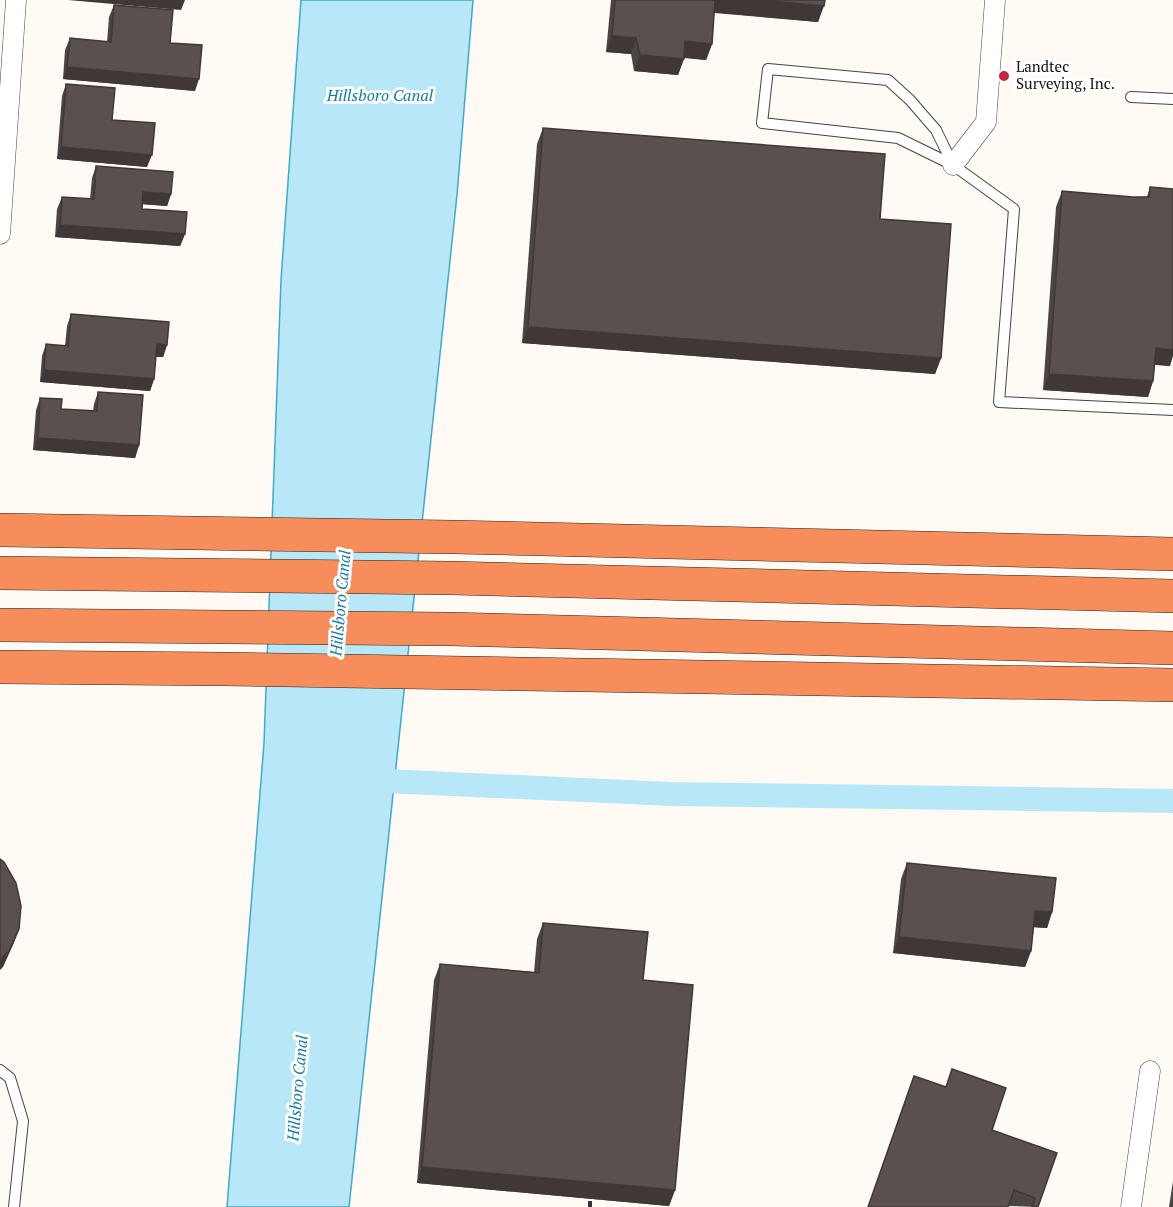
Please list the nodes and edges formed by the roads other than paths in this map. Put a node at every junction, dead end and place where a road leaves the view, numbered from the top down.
1 (16, 0) edge
2 (995, 0) edge
3 (4, 90) edge
4 (1131, 97) dead end
5 (1173, 99) edge
6 (953, 165) junction
7 (0, 234) edge
8 (1173, 410) edge
9 (0, 530) edge
10 (1173, 554) edge
11 (0, 573) edge
12 (1173, 596) edge
13 (0, 625) edge
14 (1173, 648) edge
15 (0, 667) edge
16 (1173, 686) edge
17 (0, 1070) edge
18 (1150, 1071) dead end
19 (14, 1207) edge
20 (1131, 1207) edge

1 - 3 street
2 - 6 street
3 - 7 street
4 - 5 lane
6 - 6 lane
6 - 8 lane
9 - 10 highway
11 - 12 highway
13 - 14 highway
15 - 16 highway
17 - 19 lane
18 - 20 street

